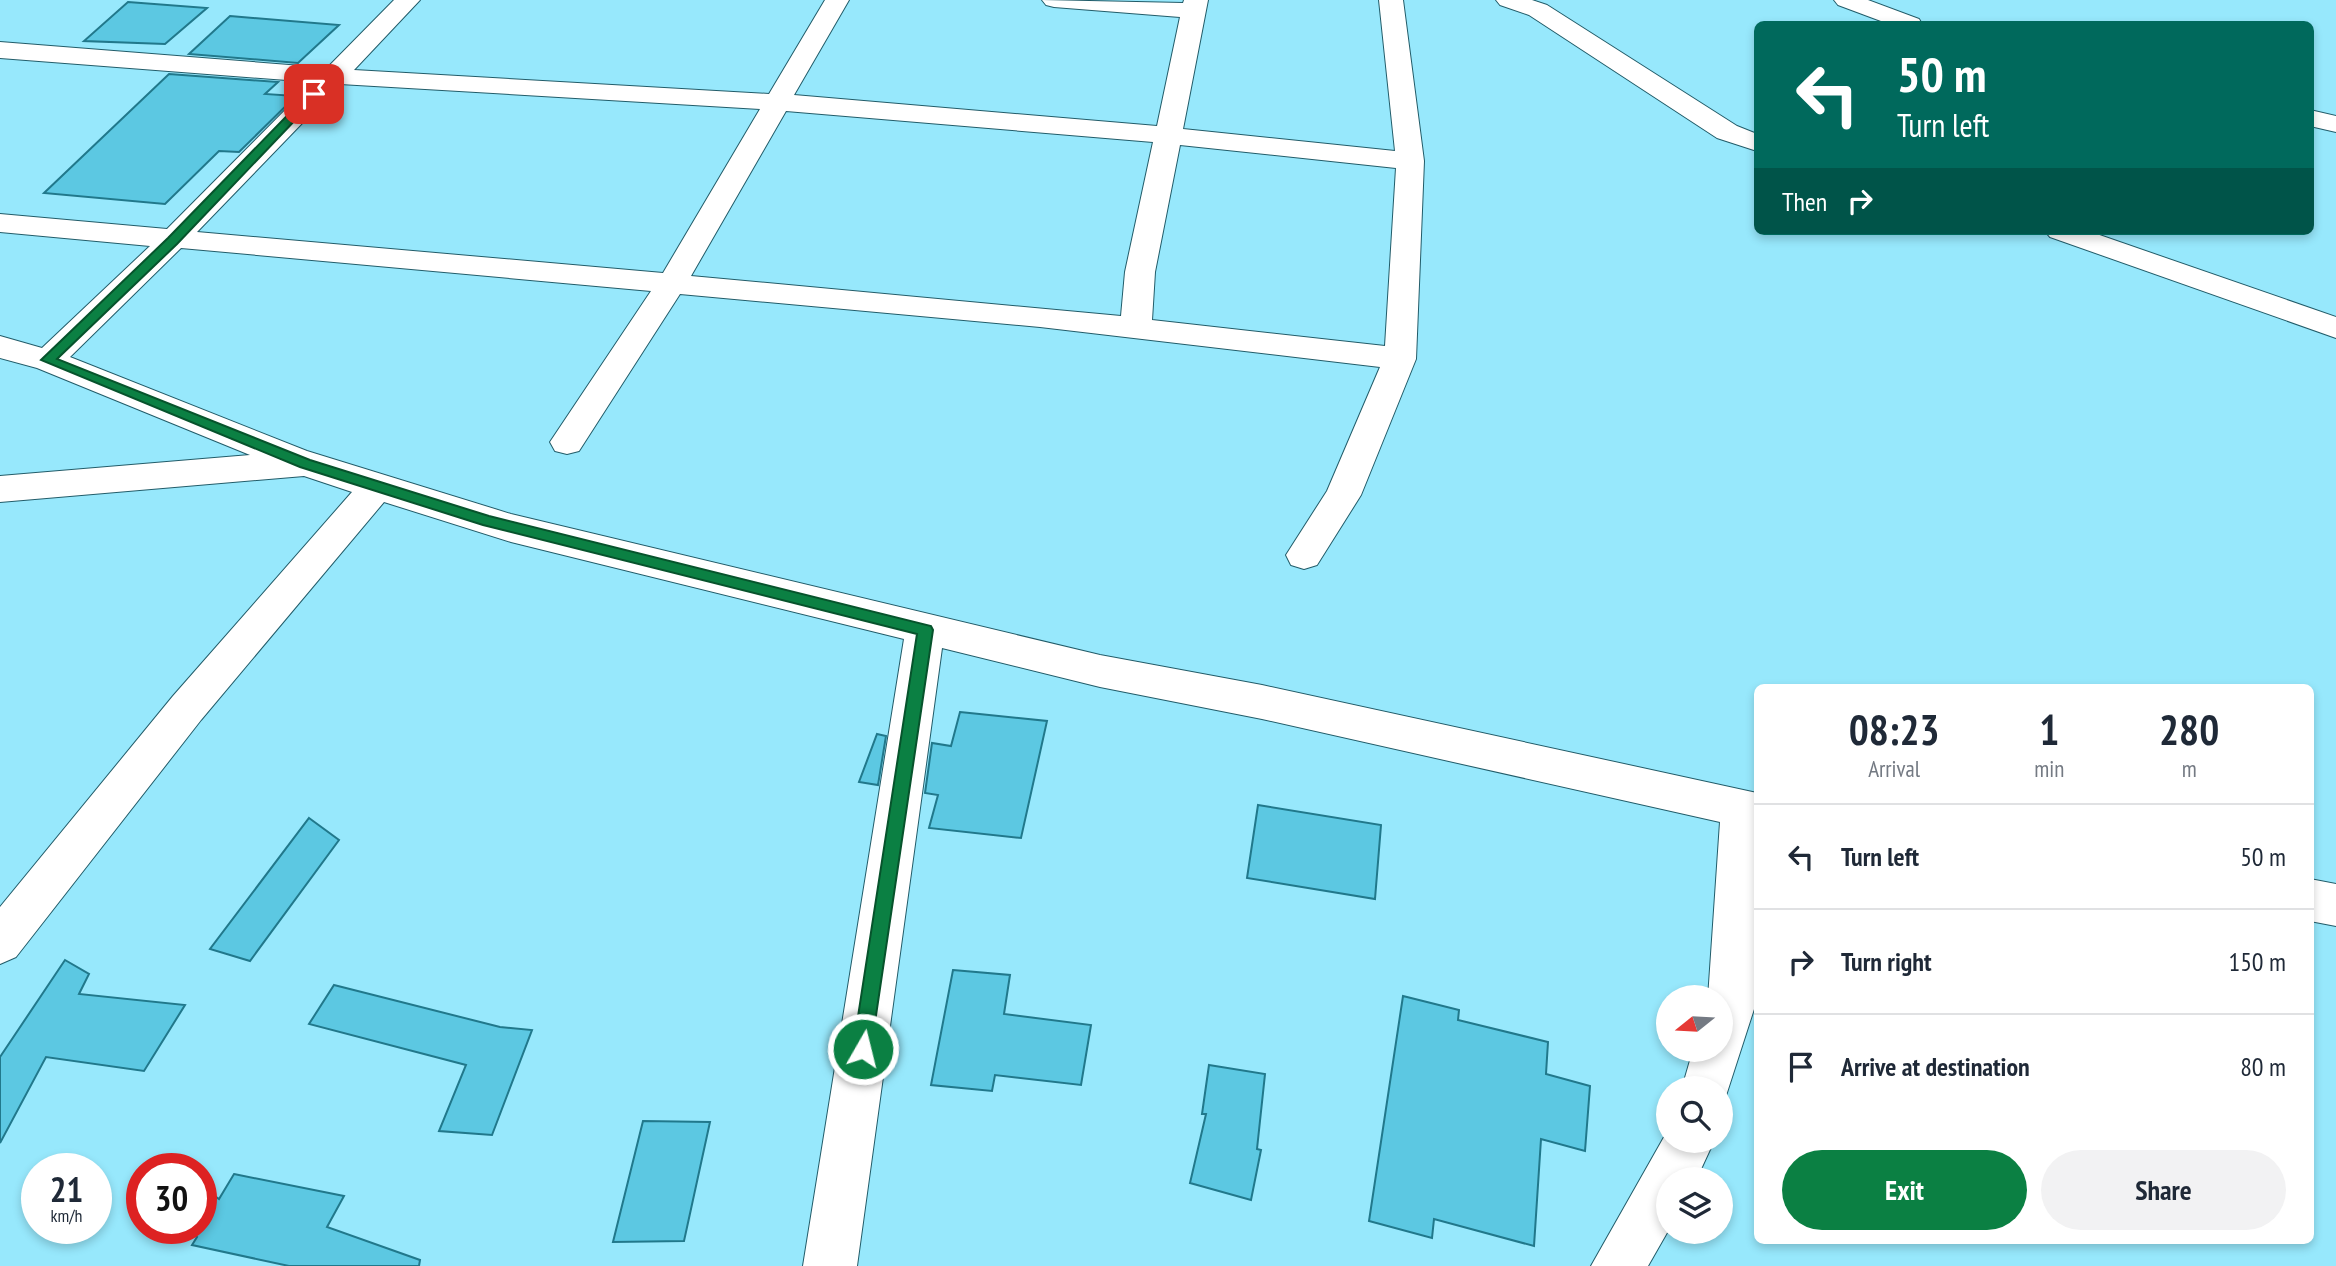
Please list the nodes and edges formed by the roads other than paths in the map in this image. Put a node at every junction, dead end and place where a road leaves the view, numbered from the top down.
1 (408, 0) edge
2 (837, 0) edge
3 (1054, 0) edge
4 (1391, 0) edge
5 (1508, 0) edge
6 (1846, 0) edge
7 (1195, 6) edge
8 (1902, 21) edge
9 (0, 50) edge
10 (332, 76) junction
11 (778, 102) junction
12 (2314, 119) edge
13 (2336, 124) edge
14 (1167, 135) junction
15 (1754, 142) edge
16 (1410, 161) junction
17 (0, 223) edge
18 (2071, 235) edge
19 (172, 241) junction
20 (671, 285) junction
21 (1136, 328) junction
22 (2336, 328) edge
23 (0, 347) edge
24 (1400, 359) junction
25 (48, 360) junction
26 (567, 442) dead end
27 (305, 463) junction
28 (377, 487) junction
29 (0, 489) edge
30 (1304, 555) dead end
31 (925, 630) junction
32 (1749, 811) edge
33 (2314, 901) edge
34 (2336, 905) edge
35 (0, 942) edge
36 (1733, 985) edge
37 (1656, 1201) edge
38 (830, 1266) edge
39 (1618, 1266) edge

1 - 10 street
2 - 11 street
3 - 7 street
4 - 16 street
5 - 15 street
6 - 8 street
7 - 14 street
9 - 10 street
10 - 11 street
10 - 19 street
11 - 14 street
11 - 20 street
12 - 13 street
14 - 16 street
14 - 21 street
16 - 24 street
17 - 19 street
18 - 22 street
19 - 20 street
19 - 25 street
20 - 21 street
20 - 26 street
21 - 24 street
23 - 25 street
24 - 30 street
25 - 27 street
27 - 28 street
27 - 29 street
28 - 31 street
28 - 35 street
31 - 32 street
31 - 38 street
32 - 36 street
33 - 34 street
37 - 39 street

